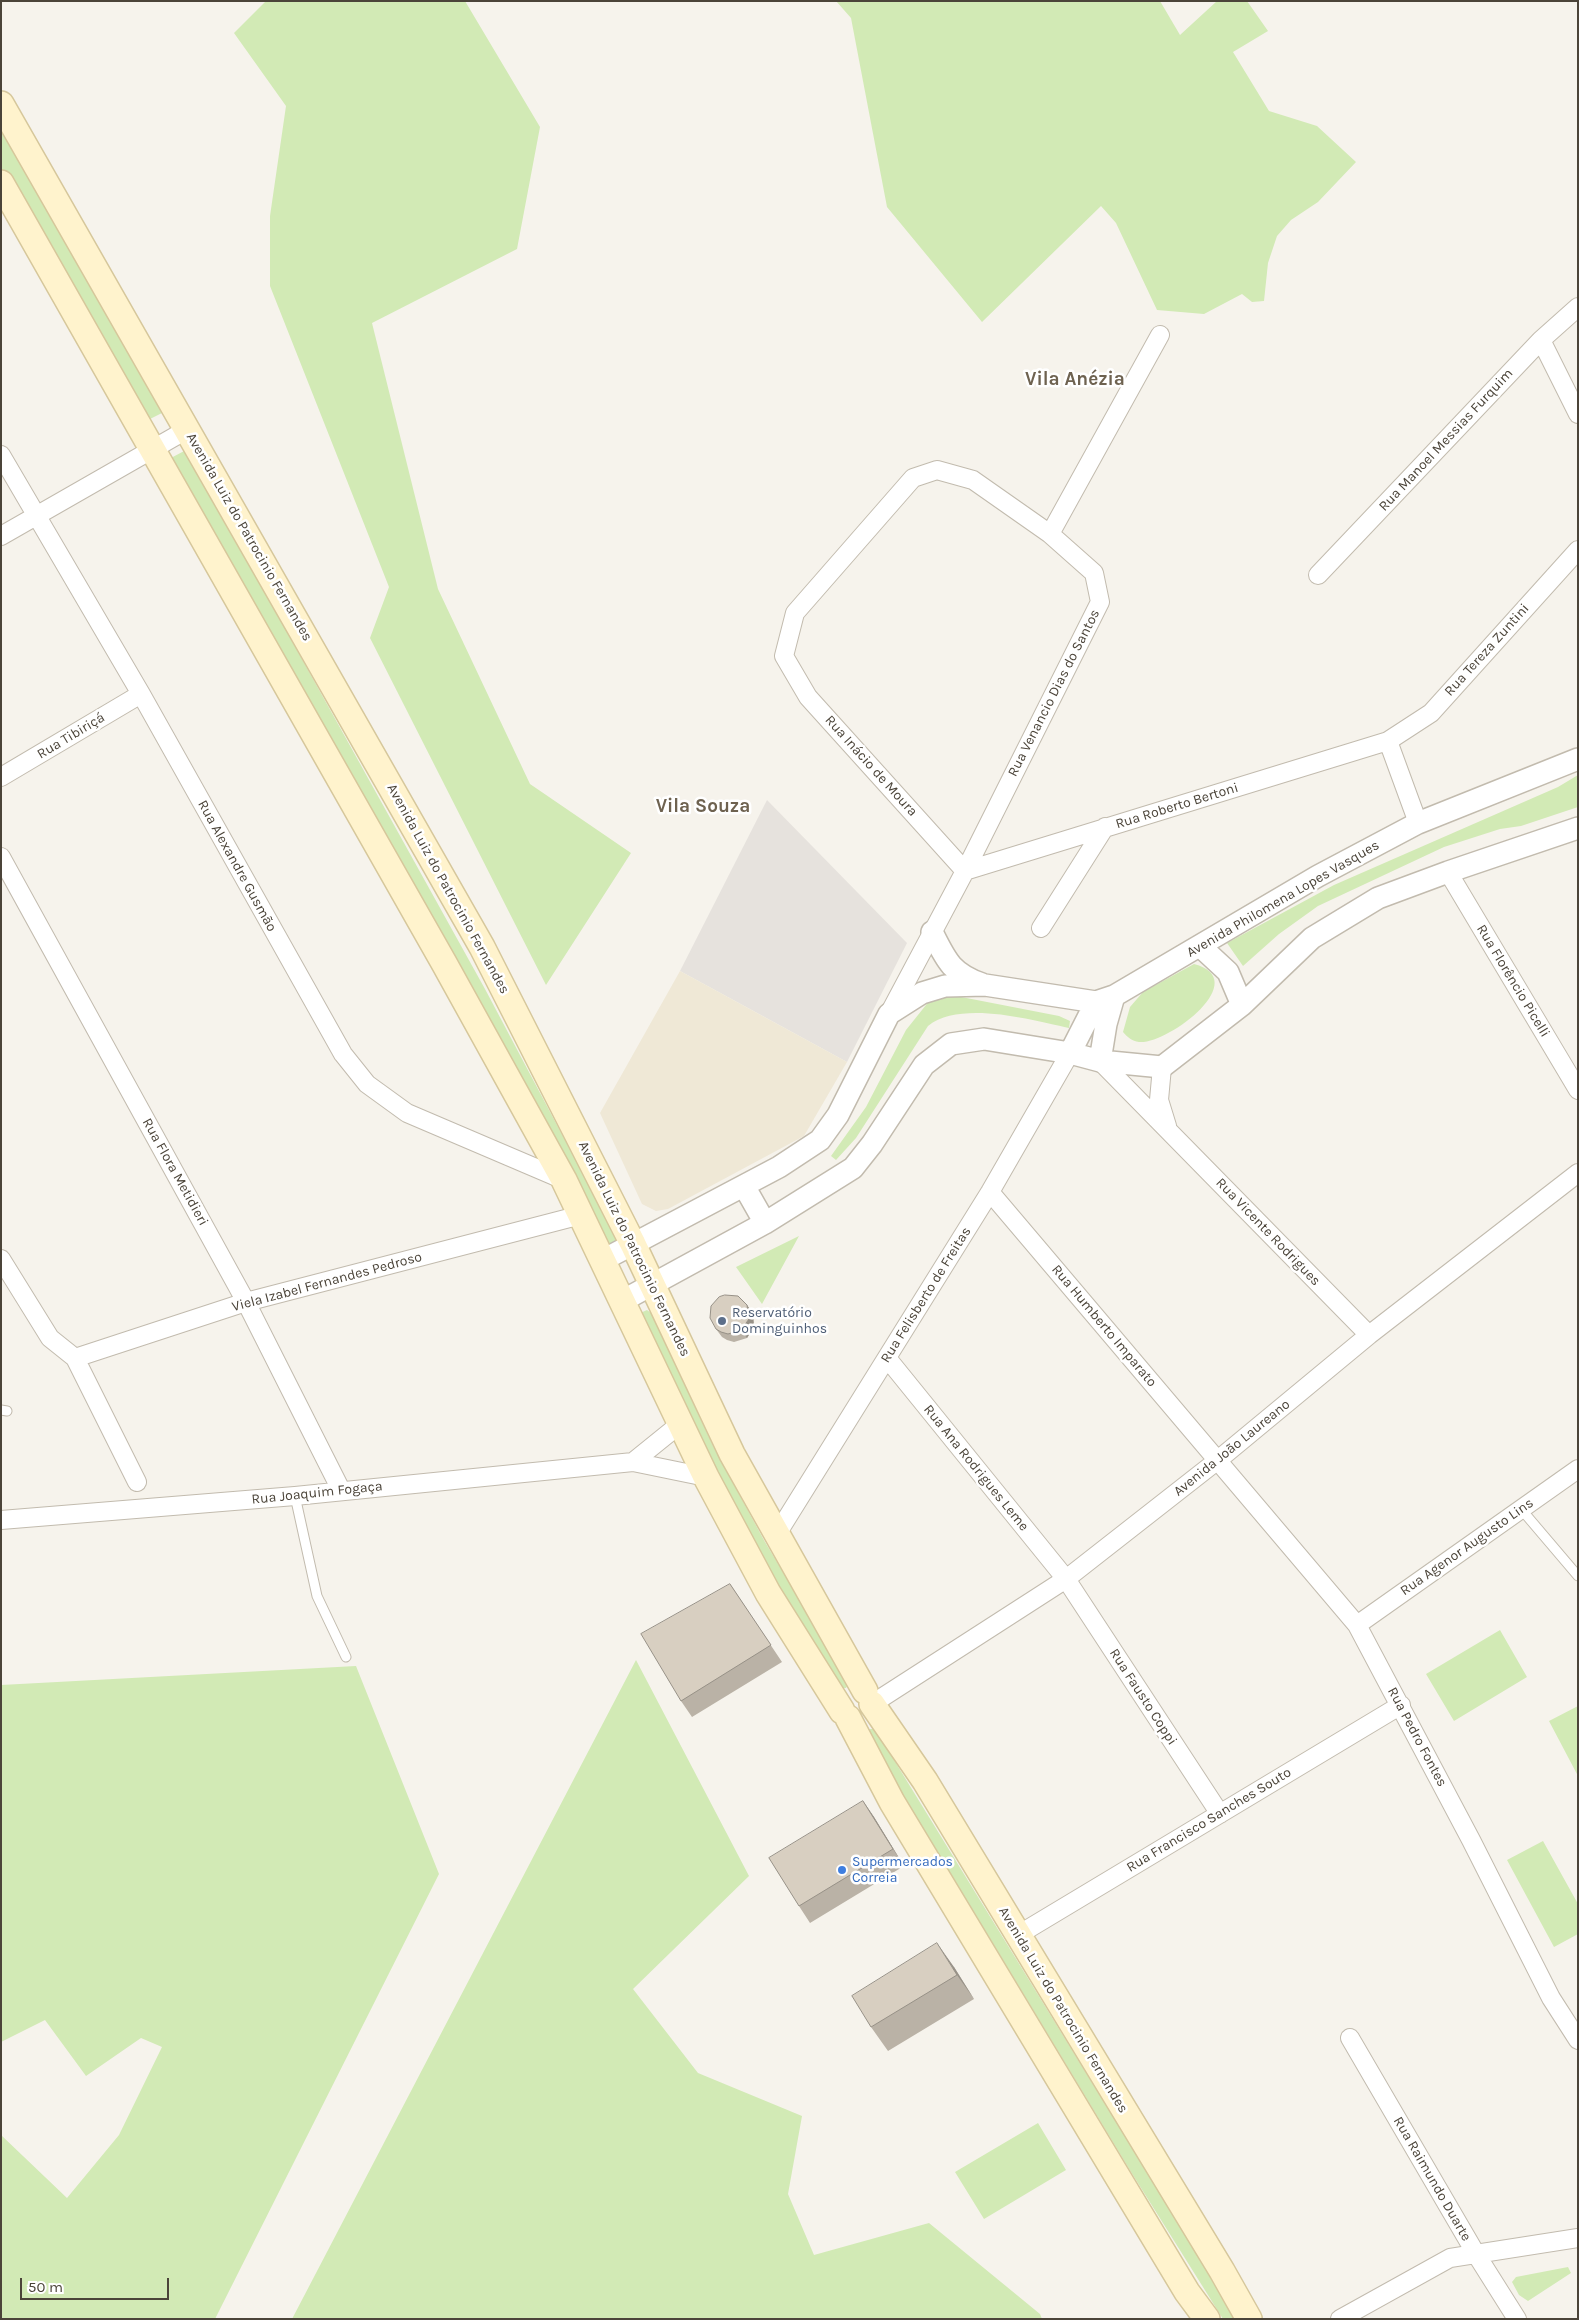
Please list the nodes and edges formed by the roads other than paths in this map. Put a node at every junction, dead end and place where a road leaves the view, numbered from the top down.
1 (1, 104) edge
2 (1, 183) edge
3 (1578, 307) edge
4 (1160, 335) dead end
5 (1541, 340) junction
6 (1578, 414) edge
7 (188, 429) junction
8 (152, 448) junction
9 (1, 455) edge
10 (36, 516) junction
11 (1050, 534) junction
12 (1, 536) edge
13 (1578, 550) edge
14 (1318, 575) dead end
15 (784, 656) joint
16 (140, 694) junction
17 (1388, 740) junction
18 (1578, 759) edge
19 (1, 777) edge
20 (1418, 823) junction
21 (1105, 828) junction
22 (1578, 828) edge
23 (1, 857) edge
24 (965, 871) junction
25 (1448, 872) junction
26 (1041, 928) dead end
27 (932, 932) junction
28 (1201, 947) junction
29 (985, 985) junction
30 (1105, 999) junction
31 (1242, 1005) junction
32 (888, 1014) junction
33 (1070, 1052) junction
34 (1100, 1061) junction
35 (1162, 1067) junction
36 (1578, 1090) edge
37 (1168, 1129) junction
38 (1578, 1173) edge
39 (564, 1180) junction
40 (744, 1186) junction
41 (990, 1192) junction
42 (581, 1215) junction
43 (765, 1223) junction
44 (633, 1244) junction
45 (1, 1259) edge
46 (603, 1260) junction
47 (653, 1285) junction
48 (246, 1302) junction
49 (622, 1302) junction
50 (1369, 1335) junction
51 (75, 1358) junction
52 (887, 1358) junction
53 (680, 1424) junction
54 (1218, 1460) junction
55 (633, 1462) junction
56 (1578, 1469) edge
57 (706, 1477) junction
58 (137, 1482) dead end
59 (340, 1490) junction
60 (295, 1496) junction
61 (1521, 1509) junction
62 (1, 1520) edge
63 (777, 1534) junction
64 (1578, 1576) edge
65 (1066, 1579) junction
66 (1357, 1625) junction
67 (346, 1657) dead end
68 (868, 1698) junction
69 (1401, 1705) junction
70 (845, 1714) junction
71 (1220, 1814) junction
72 (1018, 1935) junction
73 (1350, 2038) dead end
74 (1578, 2040) edge
75 (1578, 2238) edge
76 (1476, 2254) junction
77 (1207, 2319) edge
78 (1249, 2319) edge
79 (1340, 2319) edge
80 (1517, 2319) edge

1 - 7 main road, Avenida Luiz do Patrocinio Fernandes
2 - 8 main road
3 - 5 street, Rua Manoel Messias Furquim
4 - 11 street
5 - 6 street
5 - 14 street, Rua Manoel Messias Furquim
7 - 8 street
7 - 44 main road, Avenida Luiz do Patrocinio Fernandes
8 - 10 street
8 - 39 main road
9 - 10 street, Rua Alexandre Gusmão
10 - 12 street
10 - 16 street, Rua Alexandre Gusmão
11 - 15 street, Rua Venancio Dias do Santos
11 - 24 street, Rua Venancio Dias do Santos
13 - 17 street, Rua Tereza Zuntini
15 - 24 street, Rua Inácio de Moura
16 - 19 street, Rua Tibiriçá
16 - 39 street, Rua Alexandre Gusmão
17 - 20 street
17 - 21 street, Rua Roberto Bertoni
18 - 20 street, Avenida Philomena Lopes Vasques
20 - 28 street, Avenida Philomena Lopes Vasques
21 - 24 street, Rua Roberto Bertoni
21 - 26 street
22 - 25 street
23 - 48 street, Rua Flora Metidieri
24 - 27 street, Rua Venancio Dias do Santos
25 - 31 street
25 - 36 street, Rua Florêncio Picelli
27 - 29 street
27 - 32 street, Rua Venancio Dias do Santos
28 - 30 street, Avenida Philomena Lopes Vasques
28 - 31 street
29 - 30 street
29 - 32 street
30 - 33 street
30 - 34 street
31 - 35 street
32 - 40 street
33 - 34 street
33 - 41 street, Rua Felisberto de Freitas
33 - 43 street
34 - 35 street
34 - 37 street, Rua Vicente Rodrigues
35 - 37 street, Rua Vicente Rodrigues
37 - 50 street, Rua Vicente Rodrigues
38 - 50 street, Avenida João Laureano
39 - 42 main road
40 - 43 street
40 - 44 street
41 - 52 street, Rua Felisberto de Freitas
41 - 54 street, Rua Humberto Imparato
42 - 46 main road
42 - 48 street, Viela Izabel Fernandes Pedroso
43 - 47 street
44 - 46 street
44 - 47 main road, Avenida Luiz do Patrocinio Fernandes
45 - 51 street
46 - 49 main road
47 - 49 street
47 - 63 main road, Avenida Luiz do Patrocinio Fernandes
48 - 51 street, Viela Izabel Fernandes Pedroso
48 - 59 street, Rua Flora Metidieri
49 - 53 main road
50 - 54 street, Avenida João Laureano
51 - 58 street
52 - 63 street, Rua Felisberto de Freitas
52 - 65 street, Rua Ana Rodrigues Leme
53 - 55 street
53 - 57 main road
54 - 65 street, Avenida João Laureano
54 - 66 street, Rua Pedro Fontes
55 - 57 street, Rua Joaquim Fogaça
55 - 59 street, Rua Joaquim Fogaça
56 - 61 street, Rua Agenor Augusto Lins
57 - 70 main road
59 - 60 street, Rua Joaquim Fogaça
60 - 62 street, Rua Joaquim Fogaça
60 - 67 lane
61 - 64 lane
61 - 66 street, Rua Agenor Augusto Lins
63 - 68 main road, Avenida Luiz do Patrocinio Fernandes
65 - 68 street, Avenida João Laureano
65 - 71 street, Rua Fausto Coppi
66 - 69 street, Rua Pedro Fontes
68 - 70 main road
68 - 72 main road, Avenida Luiz do Patrocinio Fernandes
69 - 71 street, Rua Francisco Sanches Souto
69 - 74 street, Rua Pedro Fontes
70 - 77 main road
71 - 72 street, Rua Francisco Sanches Souto
72 - 78 main road, Avenida Luiz do Patrocinio Fernandes
73 - 76 street, Rua Raimundo Duarte
75 - 76 street
76 - 79 street
76 - 80 street, Rua Raimundo Duarte

